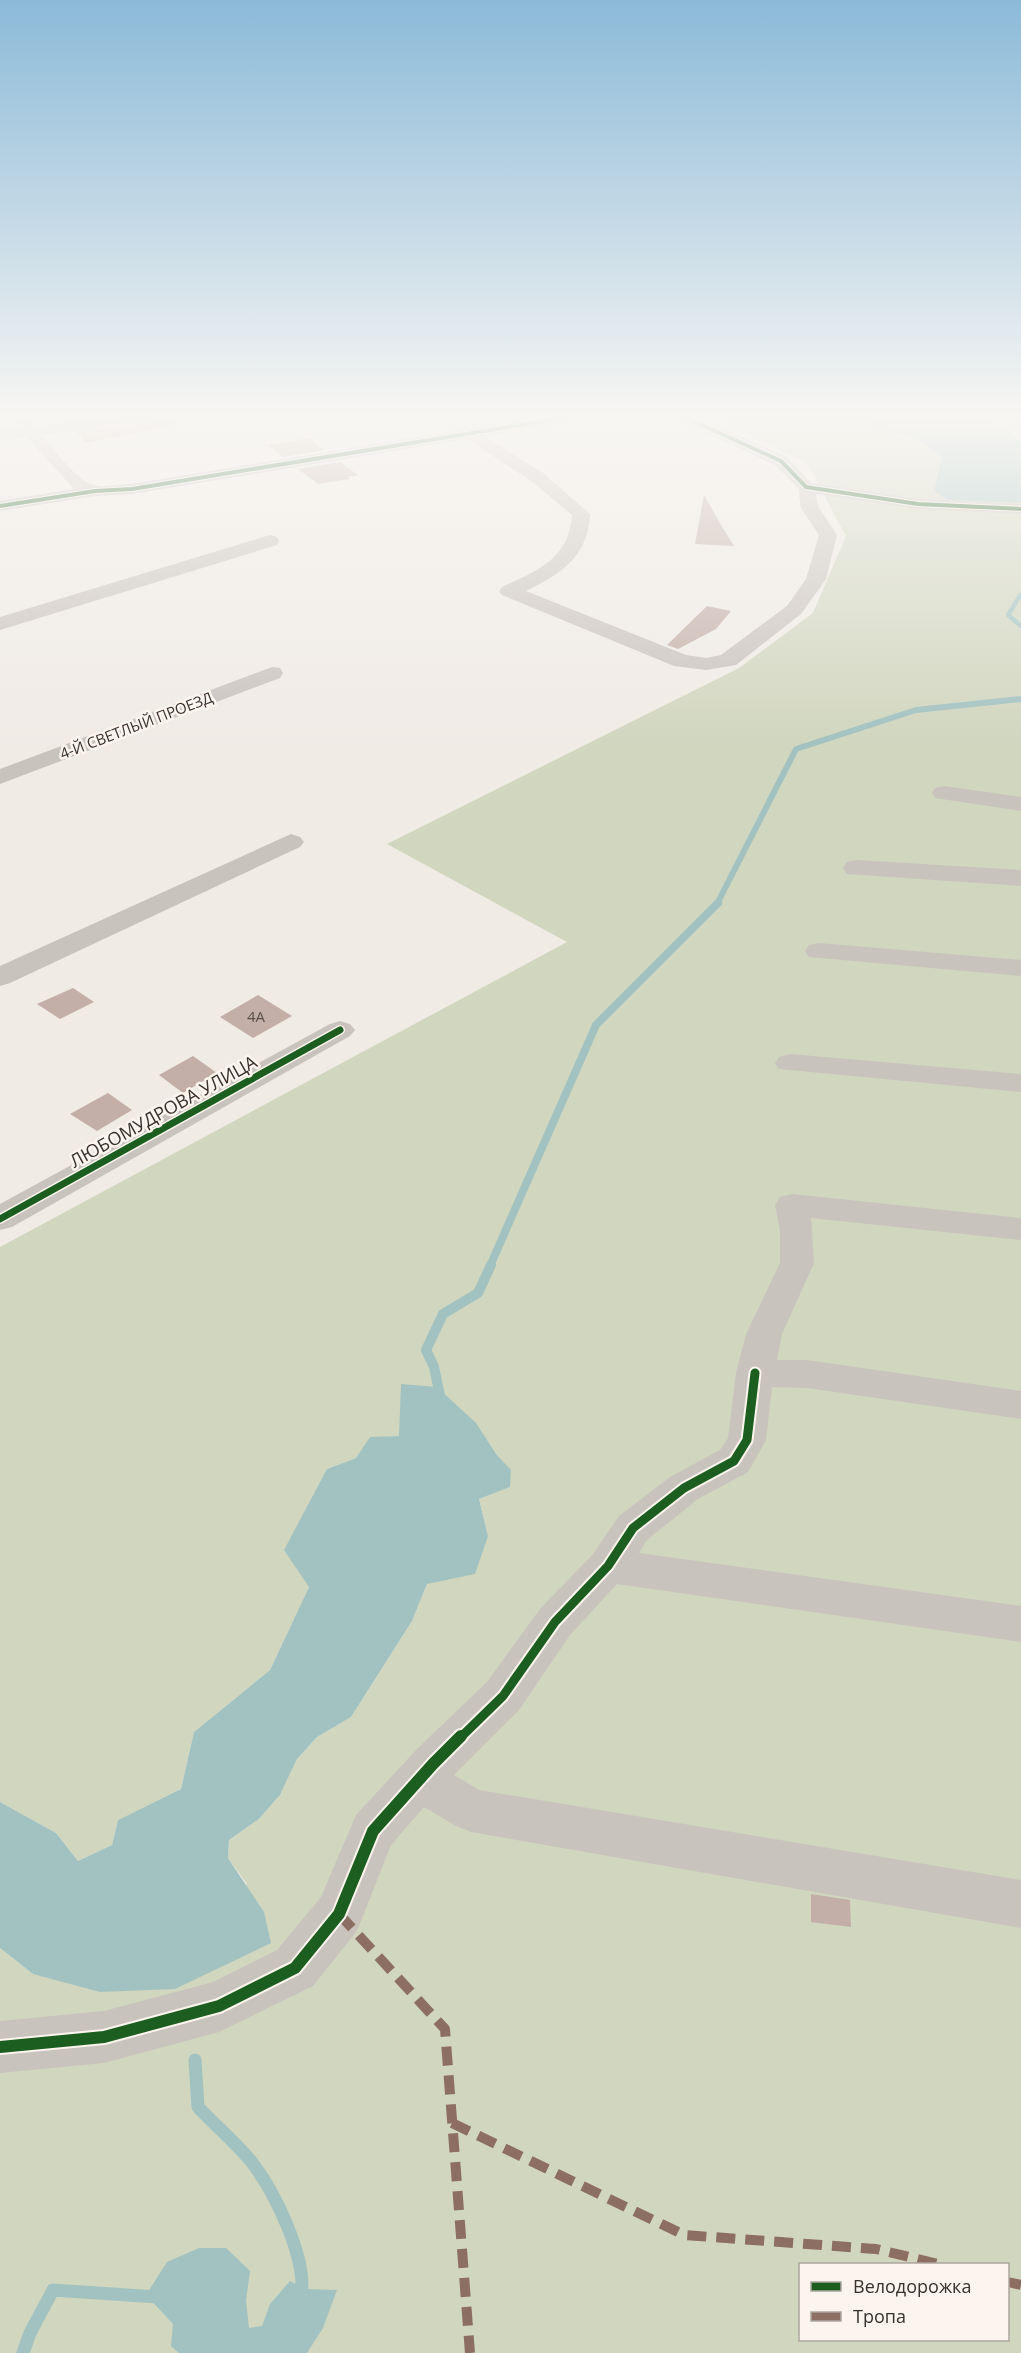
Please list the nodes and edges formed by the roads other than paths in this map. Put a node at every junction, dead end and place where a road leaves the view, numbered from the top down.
1 (582, 524) edge
2 (821, 524) edge
3 (270, 541) dead end
4 (0, 624) edge
5 (272, 673) dead end
6 (0, 777) edge
7 (944, 793) dead end
8 (1021, 804) edge
9 (291, 842) dead end
10 (856, 868) dead end
11 (1021, 878) edge
12 (819, 951) dead end
13 (1021, 968) edge
14 (0, 977) edge
15 (340, 1030) dead end
16 (790, 1063) dead end
17 (1021, 1083) edge
18 (0, 1219) edge
19 (1021, 1229) edge
20 (755, 1373) junction
21 (1021, 1405) edge
22 (608, 1566) junction
23 (1021, 1624) edge
24 (419, 1779) junction
25 (1021, 1904) edge
26 (0, 2047) edge

1 - 2 street
3 - 4 street
5 - 6 street, 4-Й СВЕТЛЫЙ ПРОЕЗД
7 - 8 street
9 - 14 street
10 - 11 street
12 - 13 street
15 - 18 street, ЛЮБОМУДРОВА УЛИЦА
16 - 17 street
19 - 20 street
20 - 21 street
20 - 22 street
22 - 23 street
22 - 24 street
24 - 25 street
24 - 26 street

